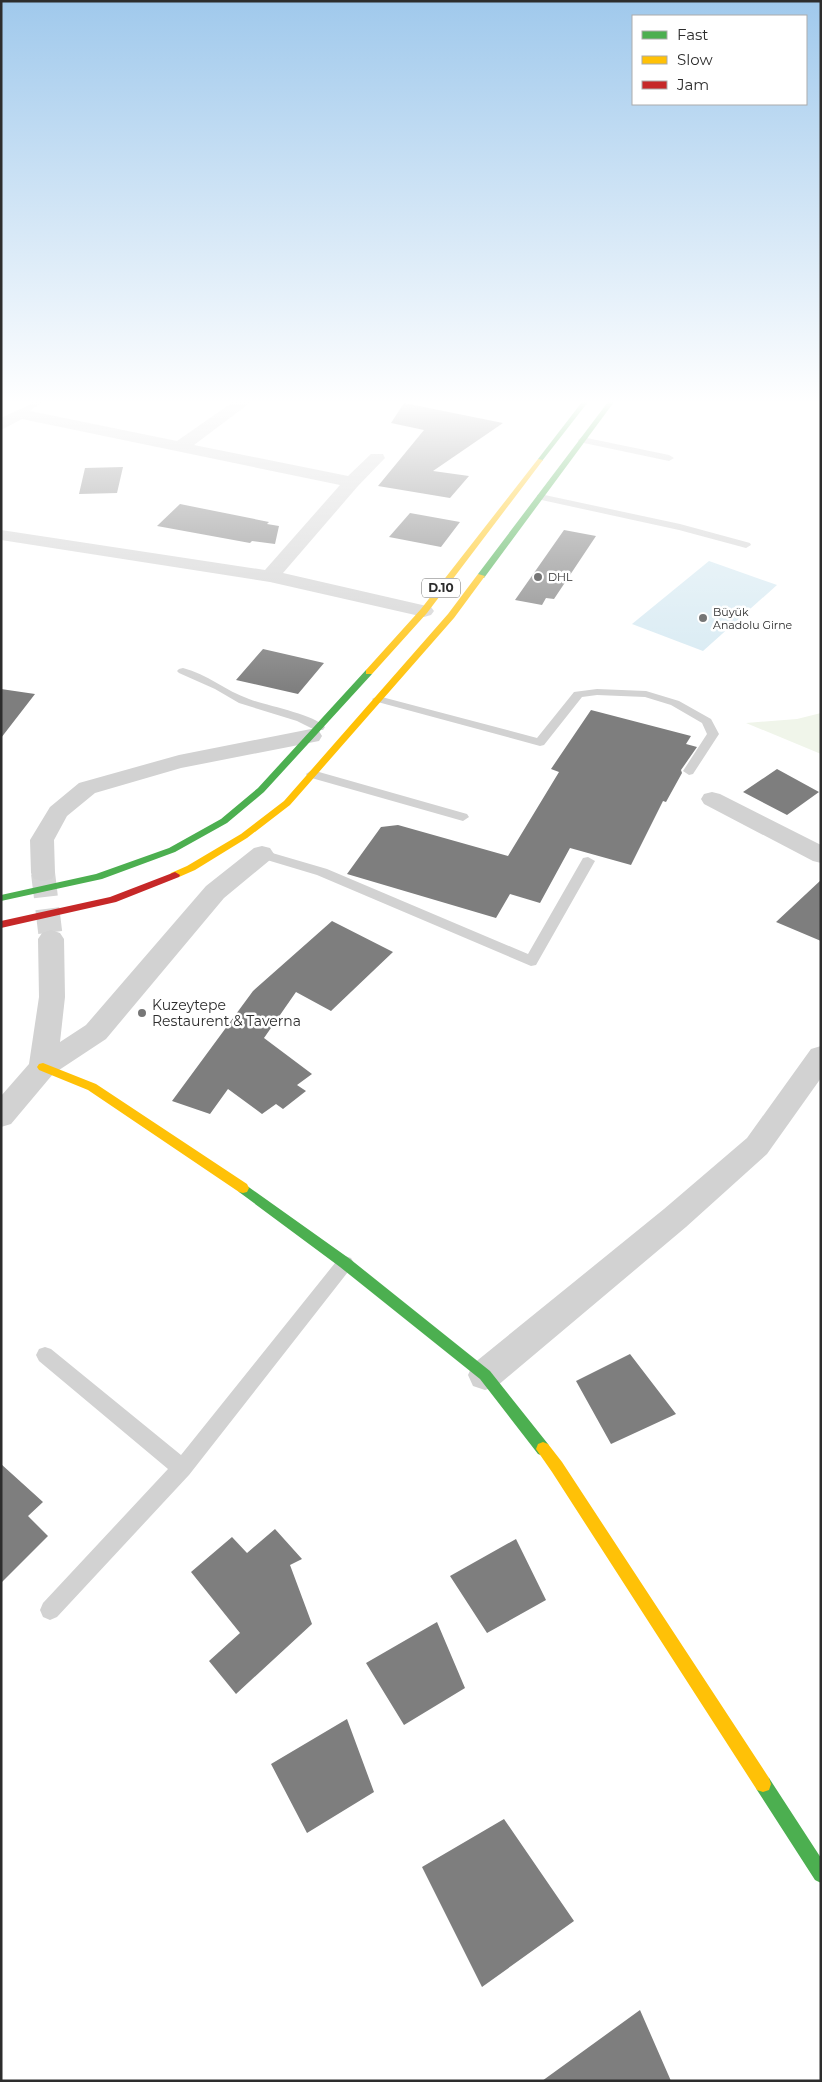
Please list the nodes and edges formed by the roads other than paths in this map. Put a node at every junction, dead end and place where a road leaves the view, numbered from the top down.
1 (337, 499) edge
2 (510, 499) edge
3 (538, 499) edge
4 (550, 499) edge
5 (1, 535) edge
6 (746, 545) dead end
7 (270, 576) junction
8 (424, 611) junction
9 (183, 671) dead end
10 (378, 698) junction
11 (315, 732) junction
12 (689, 771) dead end
13 (312, 774) junction
14 (712, 799) dead end
15 (463, 817) dead end
16 (262, 854) joint
17 (821, 855) edge
18 (588, 861) dead end
19 (43, 873) tunnel mouth
20 (1, 898) edge
21 (1, 925) edge
22 (51, 939) tunnel mouth
23 (821, 1056) edge
24 (43, 1067) junction
25 (1, 1116) edge
26 (345, 1263) junction
27 (45, 1355) dead end
28 (485, 1376) junction
29 (182, 1468) junction
30 (50, 1610) dead end
31 (821, 1874) edge

1 - 7 street
2 - 8 main road, D.10
3 - 10 main road, D.10
4 - 6 lane
5 - 7 street
7 - 8 street
8 - 11 main road, D.10
9 - 11 lane
10 - 12 lane
10 - 13 main road, D.10
11 - 19 street
11 - 20 main road, D.10
13 - 15 lane
13 - 21 main road, D.10
14 - 17 street
16 - 18 lane
16 - 24 street
22 - 24 street
23 - 28 street
24 - 25 street
24 - 26 main road
26 - 28 main road
26 - 29 lane
27 - 29 lane
28 - 31 main road
29 - 30 lane

